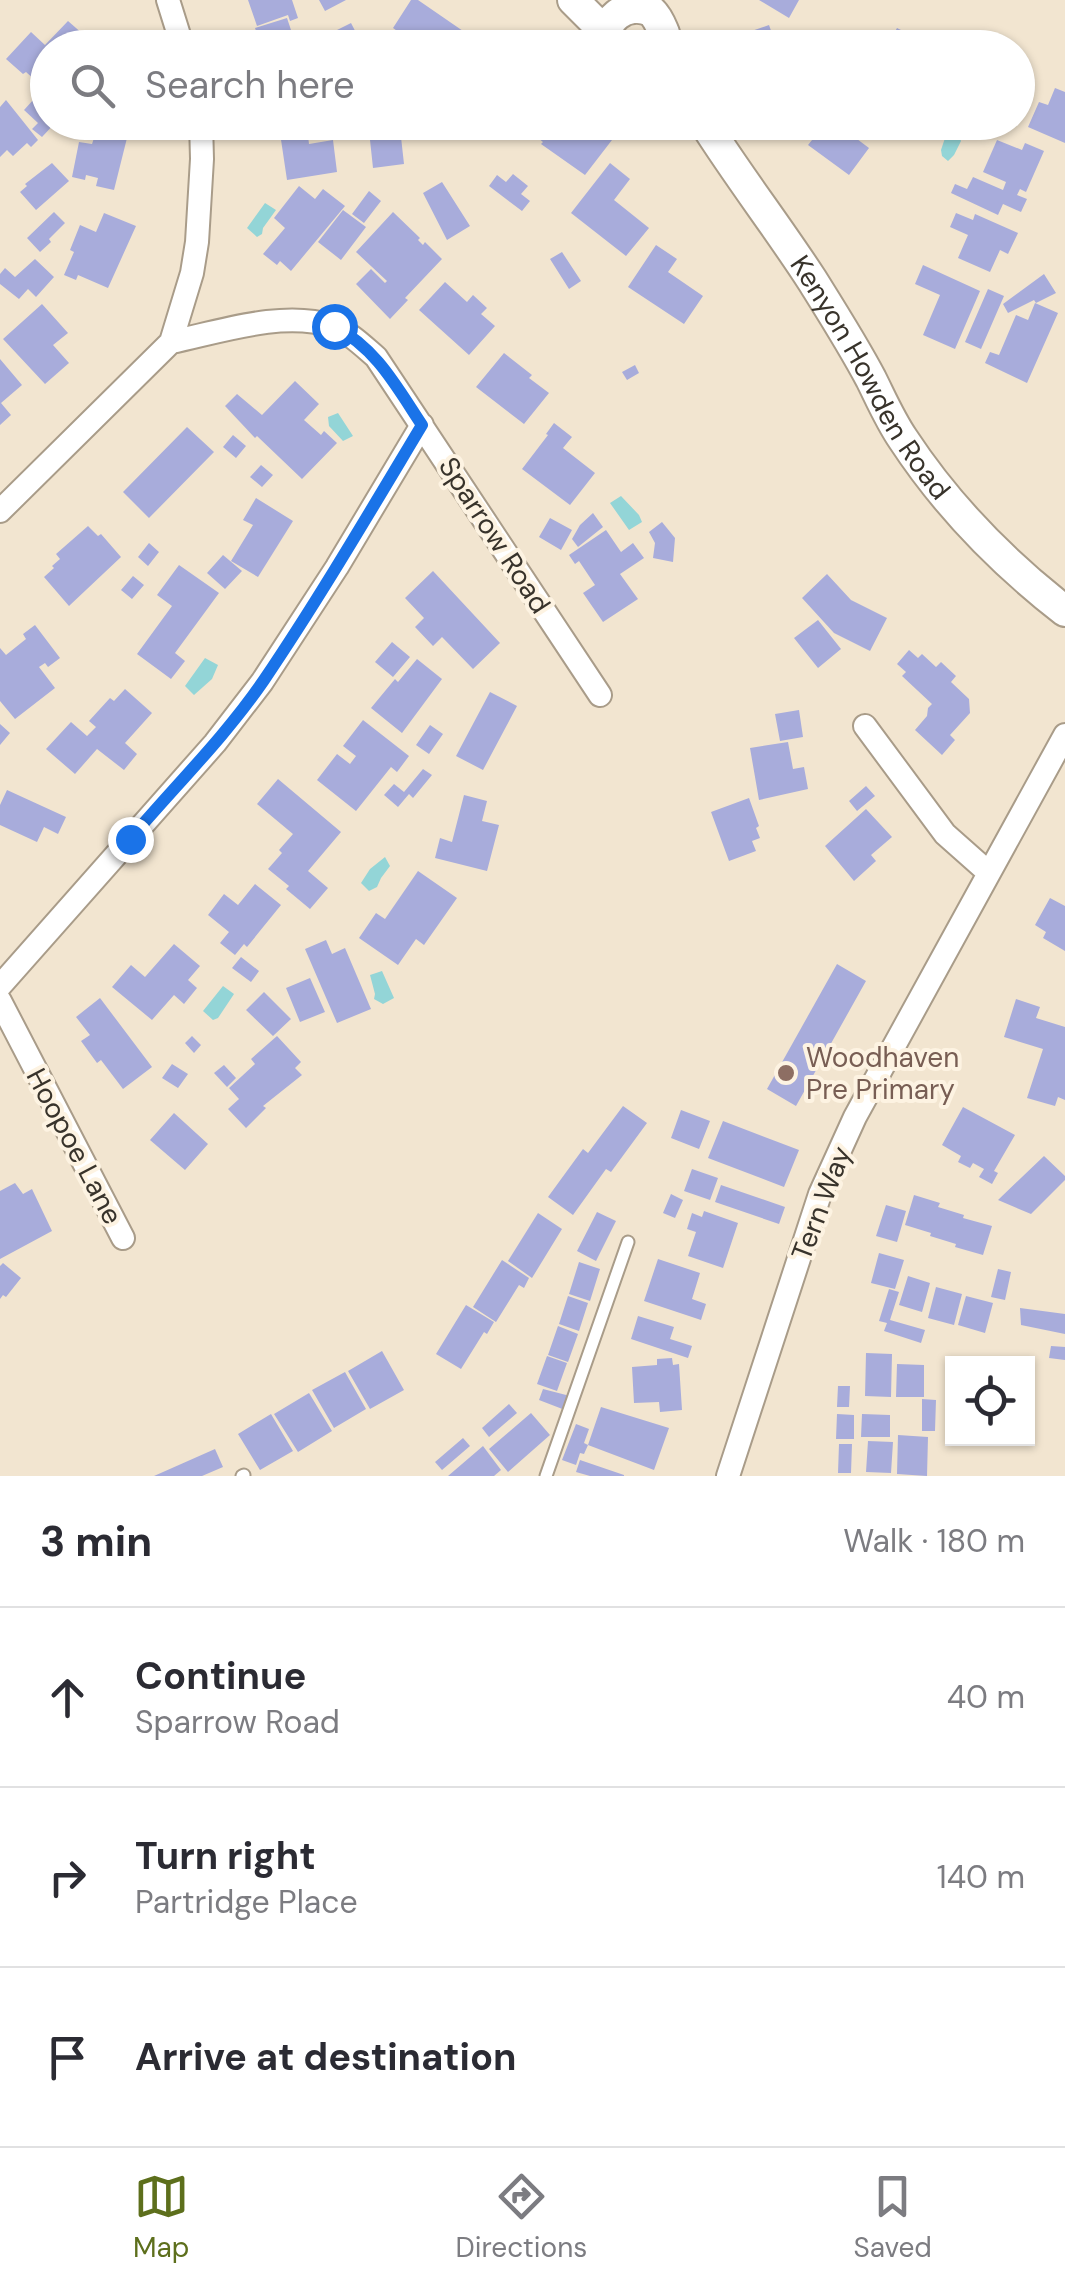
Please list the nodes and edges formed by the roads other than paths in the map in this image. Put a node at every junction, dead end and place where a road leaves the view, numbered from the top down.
1 (168, 0) edge
2 (573, 0) edge
3 (598, 0) edge
4 (654, 20) edge
5 (177, 30) edge
6 (598, 30) edge
7 (608, 30) edge
8 (201, 140) edge
9 (716, 140) edge
10 (171, 342) junction
11 (422, 425) junction
12 (0, 511) edge
13 (1065, 611) edge
14 (600, 695) dead end
15 (865, 726) dead end
16 (1065, 734) edge
17 (989, 873) junction
18 (0, 986) edge
19 (0, 1001) edge
20 (123, 1238) dead end
21 (628, 1242) dead end
22 (546, 1476) edge
23 (728, 1476) edge

1 - 5 street
2 - 6 street
3 - 4 street
4 - 7 street
8 - 10 street
9 - 13 street, Kenyon Howden Road
10 - 11 street, Sparrow Road
10 - 12 street
11 - 14 street, Sparrow Road
11 - 18 street
15 - 17 street
16 - 17 street, Tern Way
17 - 23 street, Tern Way
19 - 20 street, Hoopoe Lane
21 - 22 lane

